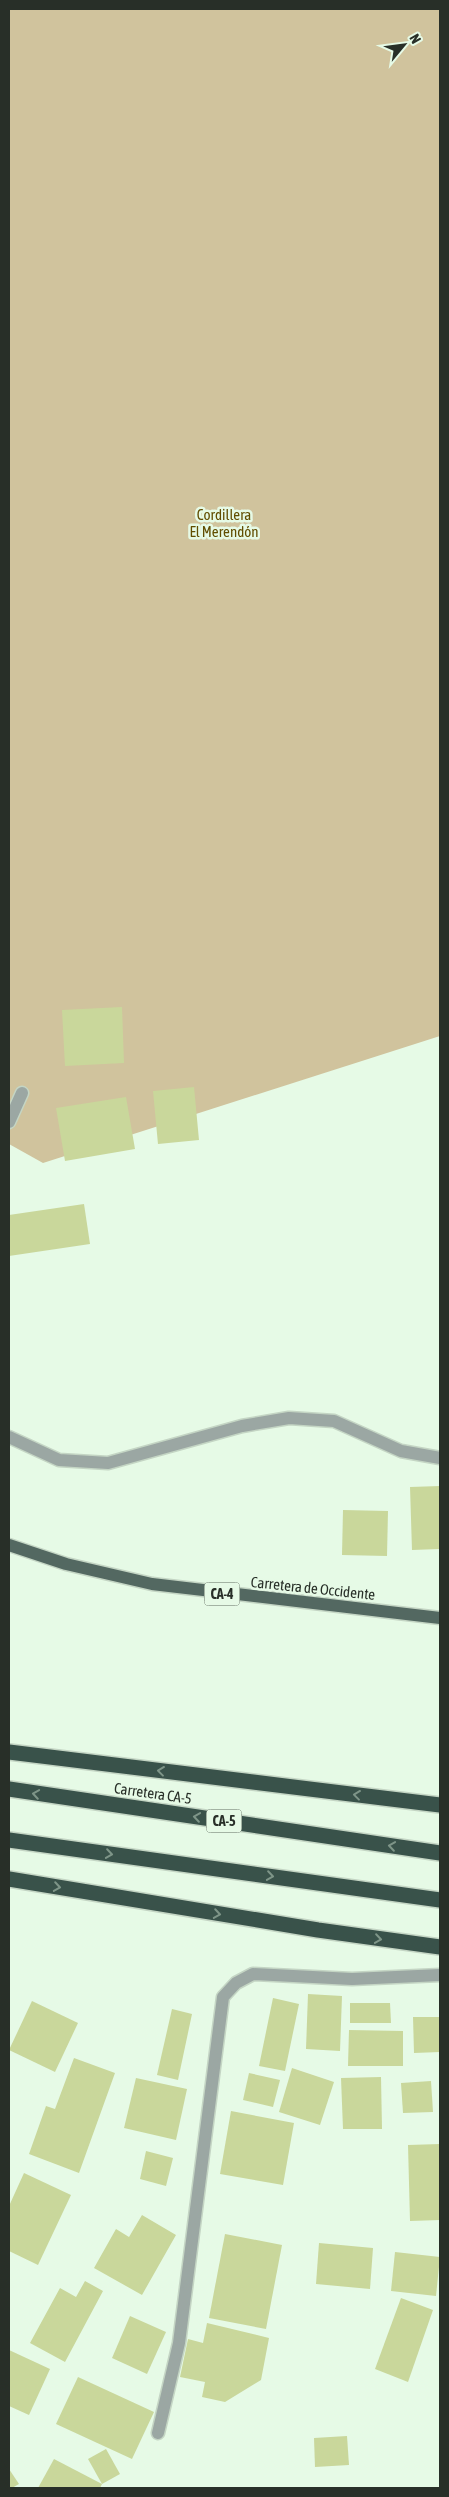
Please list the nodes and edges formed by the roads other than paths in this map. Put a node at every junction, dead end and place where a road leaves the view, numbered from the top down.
1 (22, 1093) dead end
2 (9, 1122) edge
3 (9, 1437) edge
4 (440, 1458) edge
5 (9, 1545) edge
6 (440, 1618) edge
7 (9, 1752) edge
8 (9, 1789) edge
9 (440, 1805) edge
10 (9, 1840) edge
11 (440, 1853) edge
12 (9, 1878) edge
13 (440, 1900) edge
14 (440, 1947) edge
15 (440, 1975) edge
16 (158, 2433) dead end

1 - 2 street
3 - 4 street
5 - 6 main road, Carretera de Occidente / CA-4
9 -> 7 highway
11 -> 8 highway, Carretera CA-5 / CA-5
10 -> 13 highway
12 -> 14 highway
15 - 16 street

